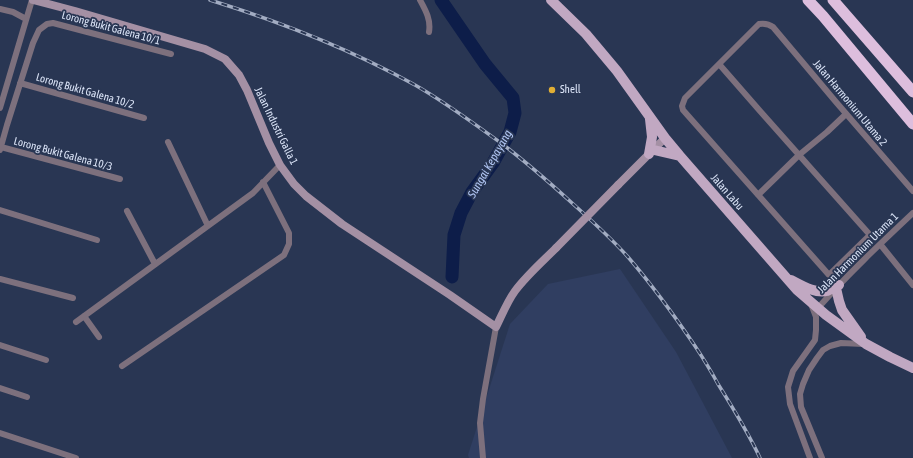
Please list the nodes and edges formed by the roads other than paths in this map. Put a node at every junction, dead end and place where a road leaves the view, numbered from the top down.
1 (32, 0) edge
2 (420, 0) edge
3 (808, 0) edge
4 (833, 0) edge
5 (558, 2) edge
6 (0, 9) edge
7 (26, 19) junction
8 (429, 32) dead end
9 (171, 54) dead end
10 (719, 64) junction
11 (3, 83) edge
12 (20, 83) junction
13 (913, 92) edge
14 (0, 108) edge
15 (846, 114) junction
16 (650, 117) junction
17 (144, 118) dead end
18 (913, 124) edge
19 (665, 138) junction
20 (168, 142) dead end
21 (0, 148) edge
22 (652, 152) junction
23 (799, 155) junction
24 (680, 156) junction
25 (280, 165) junction
26 (120, 179) dead end
27 (264, 182) junction
28 (913, 191) edge
29 (758, 195) junction
30 (0, 210) edge
31 (127, 211) dead end
32 (913, 213) edge
33 (208, 226) junction
34 (97, 240) dead end
35 (880, 244) junction
36 (155, 264) junction
37 (785, 277) junction
38 (0, 279) edge
39 (913, 285) edge
40 (837, 287) junction
41 (73, 298) dead end
42 (814, 305) junction
43 (84, 316) junction
44 (76, 322) dead end
45 (496, 327) junction
46 (99, 337) dead end
47 (866, 344) junction
48 (0, 345) edge
49 (46, 360) dead end
50 (122, 366) dead end
51 (913, 368) edge
52 (0, 388) edge
53 (27, 397) dead end
54 (0, 433) edge
55 (54, 455) edge
56 (76, 458) edge
57 (483, 458) edge
58 (810, 458) edge
59 (822, 458) edge

1 - 7 street
1 - 25 main road, Jalan Industri Galla 1
2 - 8 street
3 - 18 highway
4 - 13 highway
5 - 16 main road, Jalan Labu
6 - 7 street
7 - 11 street
9 - 12 street, Lorong Bukit Galena 10/1
10 - 15 street, Jalan Harmonium Utama 2
10 - 23 street
10 - 29 street
11 - 14 street
12 - 17 street, Lorong Bukit Galena 10/2
12 - 21 street
15 - 23 street
15 - 28 street, Jalan Harmonium Utama 2
16 - 19 main road, Jalan Labu
16 - 22 main road
19 - 22 main road
19 - 24 main road, Jalan Labu
20 - 33 street
21 - 26 street, Lorong Bukit Galena 10/3
22 - 24 main road
22 - 45 main road, bridge
23 - 29 street
23 - 29 street
24 - 37 main road, Jalan Labu
25 - 27 street
25 - 45 main road, Jalan Industri Galla 1
27 - 33 street
27 - 50 street
30 - 34 street
31 - 36 street
32 - 35 street, Jalan Harmonium Utama 1
33 - 36 street
35 - 39 street
35 - 40 street, Jalan Harmonium Utama 1
36 - 43 street
37 - 40 main road
37 - 42 main road, Jalan Labu
38 - 41 street
40 - 42 street, Jalan Harmonium Utama 1
40 - 47 main road
42 - 47 main road, Jalan Labu
42 - 58 street
43 - 44 street
43 - 46 street
45 - 57 street
47 - 51 main road, Jalan Labu
47 - 59 street
48 - 49 street
52 - 53 street
54 - 55 street
55 - 56 street

